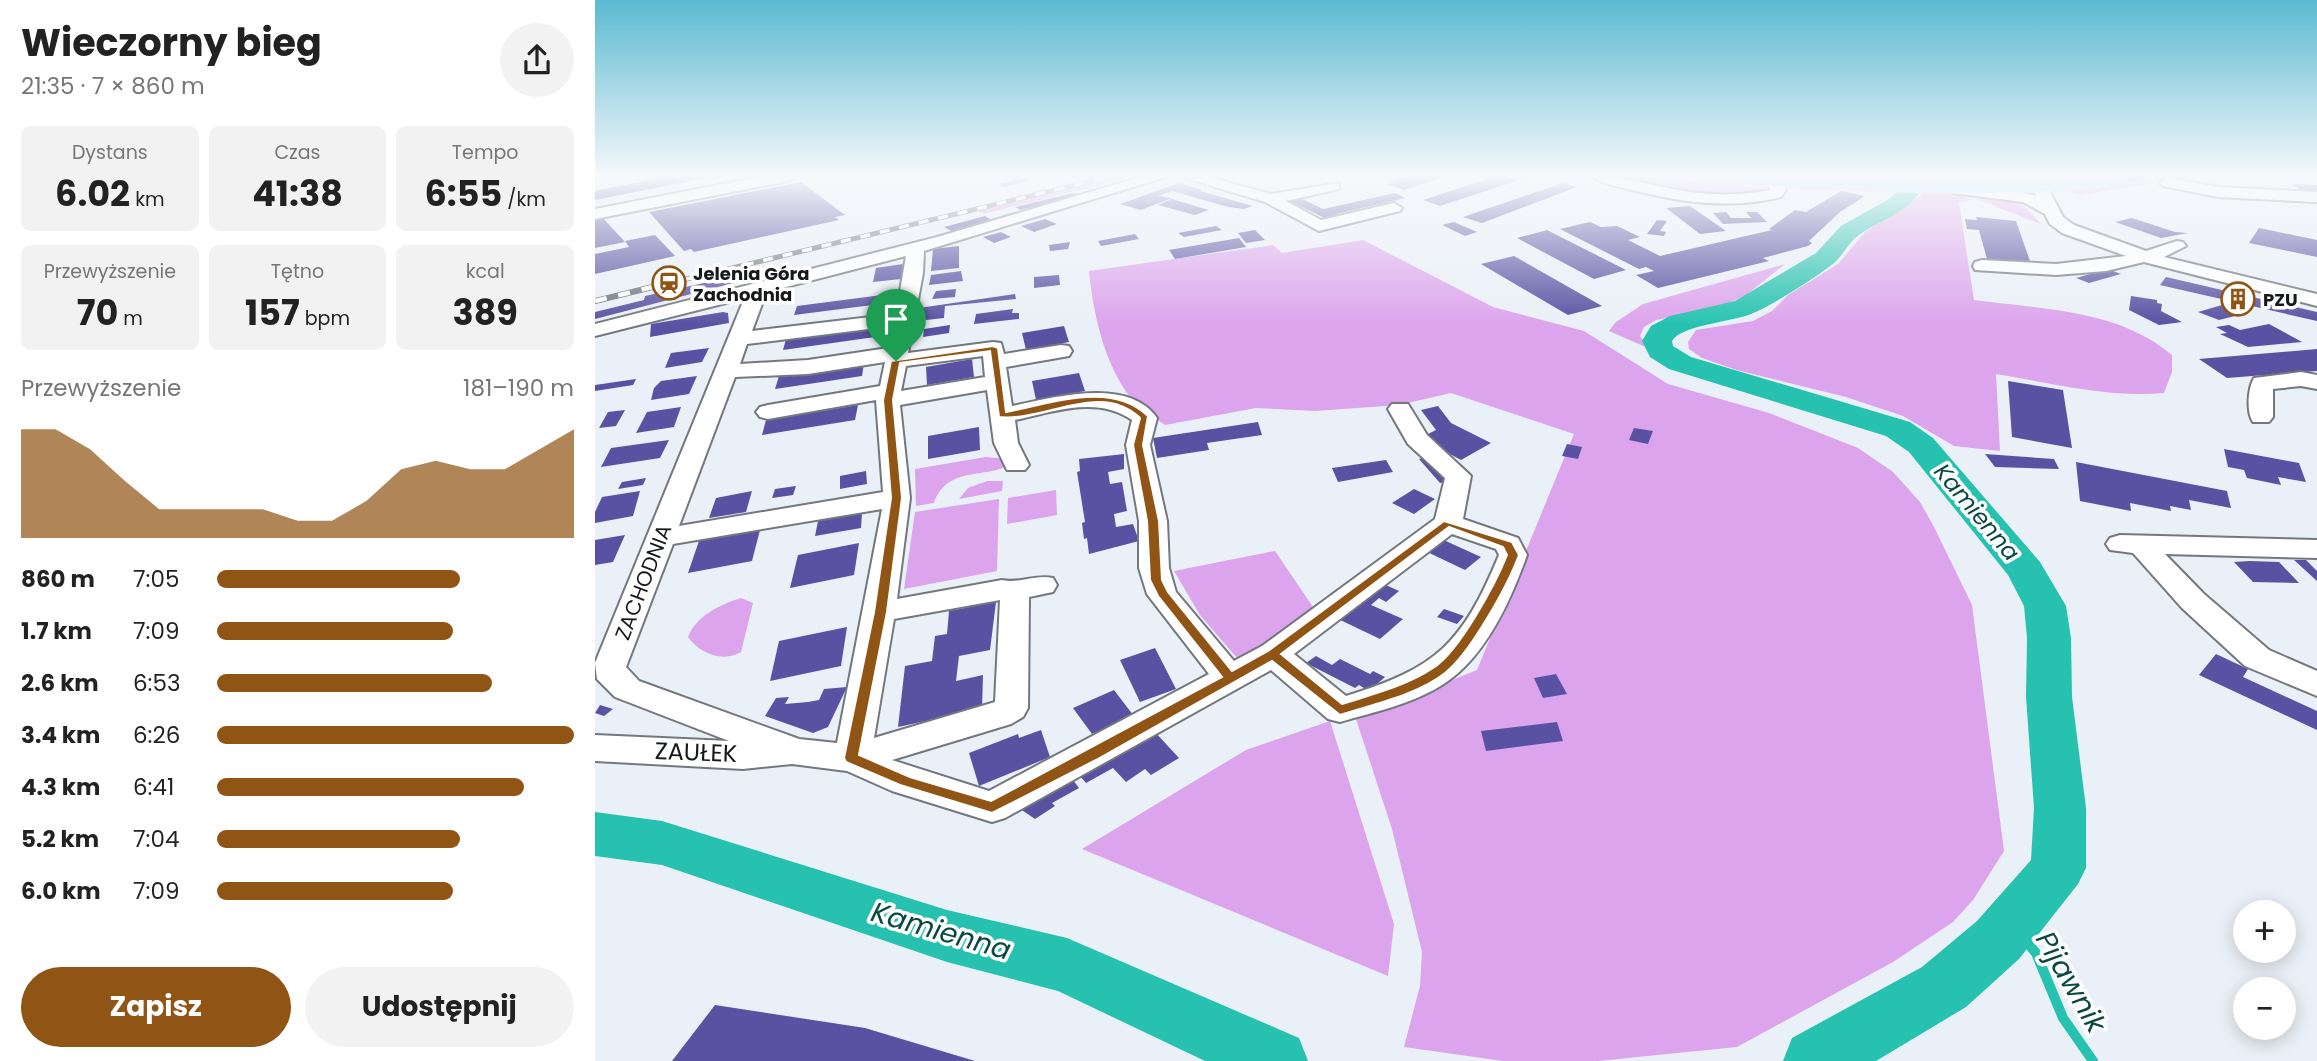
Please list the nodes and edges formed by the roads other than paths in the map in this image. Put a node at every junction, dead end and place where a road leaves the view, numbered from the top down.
1 (992, 226) edge
2 (2065, 226) edge
3 (2084, 226) edge
4 (2094, 239) junction
5 (2177, 246) dead end
6 (915, 248) junction
7 (2143, 257) junction
8 (1982, 266) dead end
9 (744, 292) junction
10 (2317, 300) edge
11 (895, 320) dead end
12 (595, 330) edge
13 (738, 340) junction
14 (1061, 351) dead end
15 (897, 357) junction
16 (995, 359) junction
17 (726, 371) junction
18 (2317, 382) edge
19 (889, 395) junction
20 (1400, 410) dead end
21 (768, 412) dead end
22 (2261, 417) dead end
23 (1003, 423) junction
24 (1016, 465) dead end
25 (897, 498) junction
26 (1448, 523) junction
27 (661, 537) junction
28 (2317, 549) edge
29 (880, 612) junction
30 (1273, 654) junction
31 (1230, 678) junction
32 (2317, 684) edge
33 (595, 748) edge
34 (797, 752) junction
35 (852, 758) junction

1 - 6 street
2 - 4 street
3 - 4 street
4 - 7 street
5 - 7 street
6 - 9 street
6 - 15 street
7 - 8 street
7 - 10 street
9 - 12 street
9 - 13 street, ZACHODNIA
11 - 13 street
13 - 17 street, ZACHODNIA
14 - 16 street
15 - 16 street
15 - 17 street
15 - 19 street
16 - 19 street
16 - 23 street
17 - 27 street, ZACHODNIA
18 - 22 street
19 - 21 street
19 - 25 street
20 - 26 street
23 - 24 street
23 - 31 street
25 - 27 street
25 - 29 street
26 - 30 street
26 - 30 street
27 - 34 street, ZACHODNIA
28 - 32 street
29 - 35 street
29 - 35 street
30 - 31 street
31 - 35 street
33 - 34 street, ZAUŁEK
34 - 35 street, ZACHODNIA

